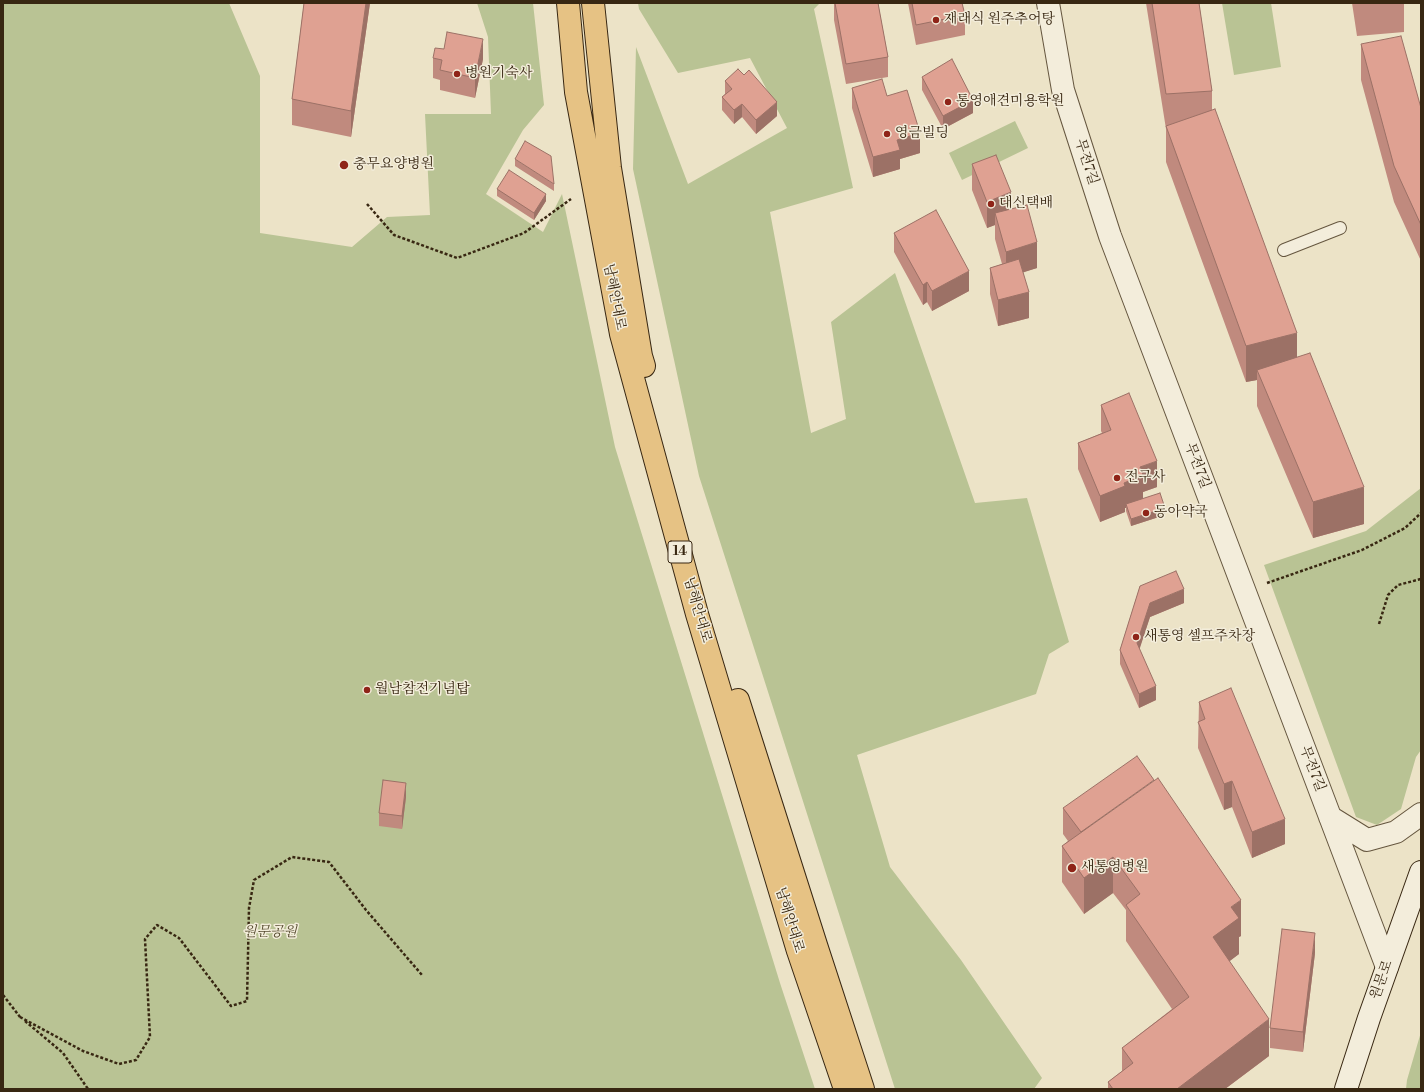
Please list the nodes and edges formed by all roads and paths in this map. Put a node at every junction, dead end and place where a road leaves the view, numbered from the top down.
1 (568, 3) edge
2 (593, 3) edge
3 (1048, 3) edge
4 (593, 184) junction
5 (367, 204) dead end
6 (1340, 228) dead end
7 (1284, 250) dead end
8 (1421, 513) edge
9 (1421, 579) edge
10 (1244, 591) junction
11 (1379, 624) dead end
12 (1421, 814) edge
13 (1330, 817) junction
14 (1421, 872) edge
15 (1387, 967) junction
16 (422, 976) dead end
17 (3, 995) edge
18 (20, 1017) junction
19 (88, 1089) edge
20 (845, 1089) edge
21 (863, 1089) edge
22 (1346, 1089) edge

1 - 4 main road, 남해안대로 / 14
2 - 21 main road, 남해안대로 / 14
3 - 10 street, 무전7길
4 - 5 path
4 - 20 main road, 남해안대로 / 14
6 - 7 lane
8 - 10 path
9 - 11 path
10 - 13 street, 무전7길
12 - 13 street
13 - 15 street, 무전7길
14 - 15 street, 원문로
15 - 22 street, 원문로
16 - 18 path
17 - 18 path
18 - 19 path

